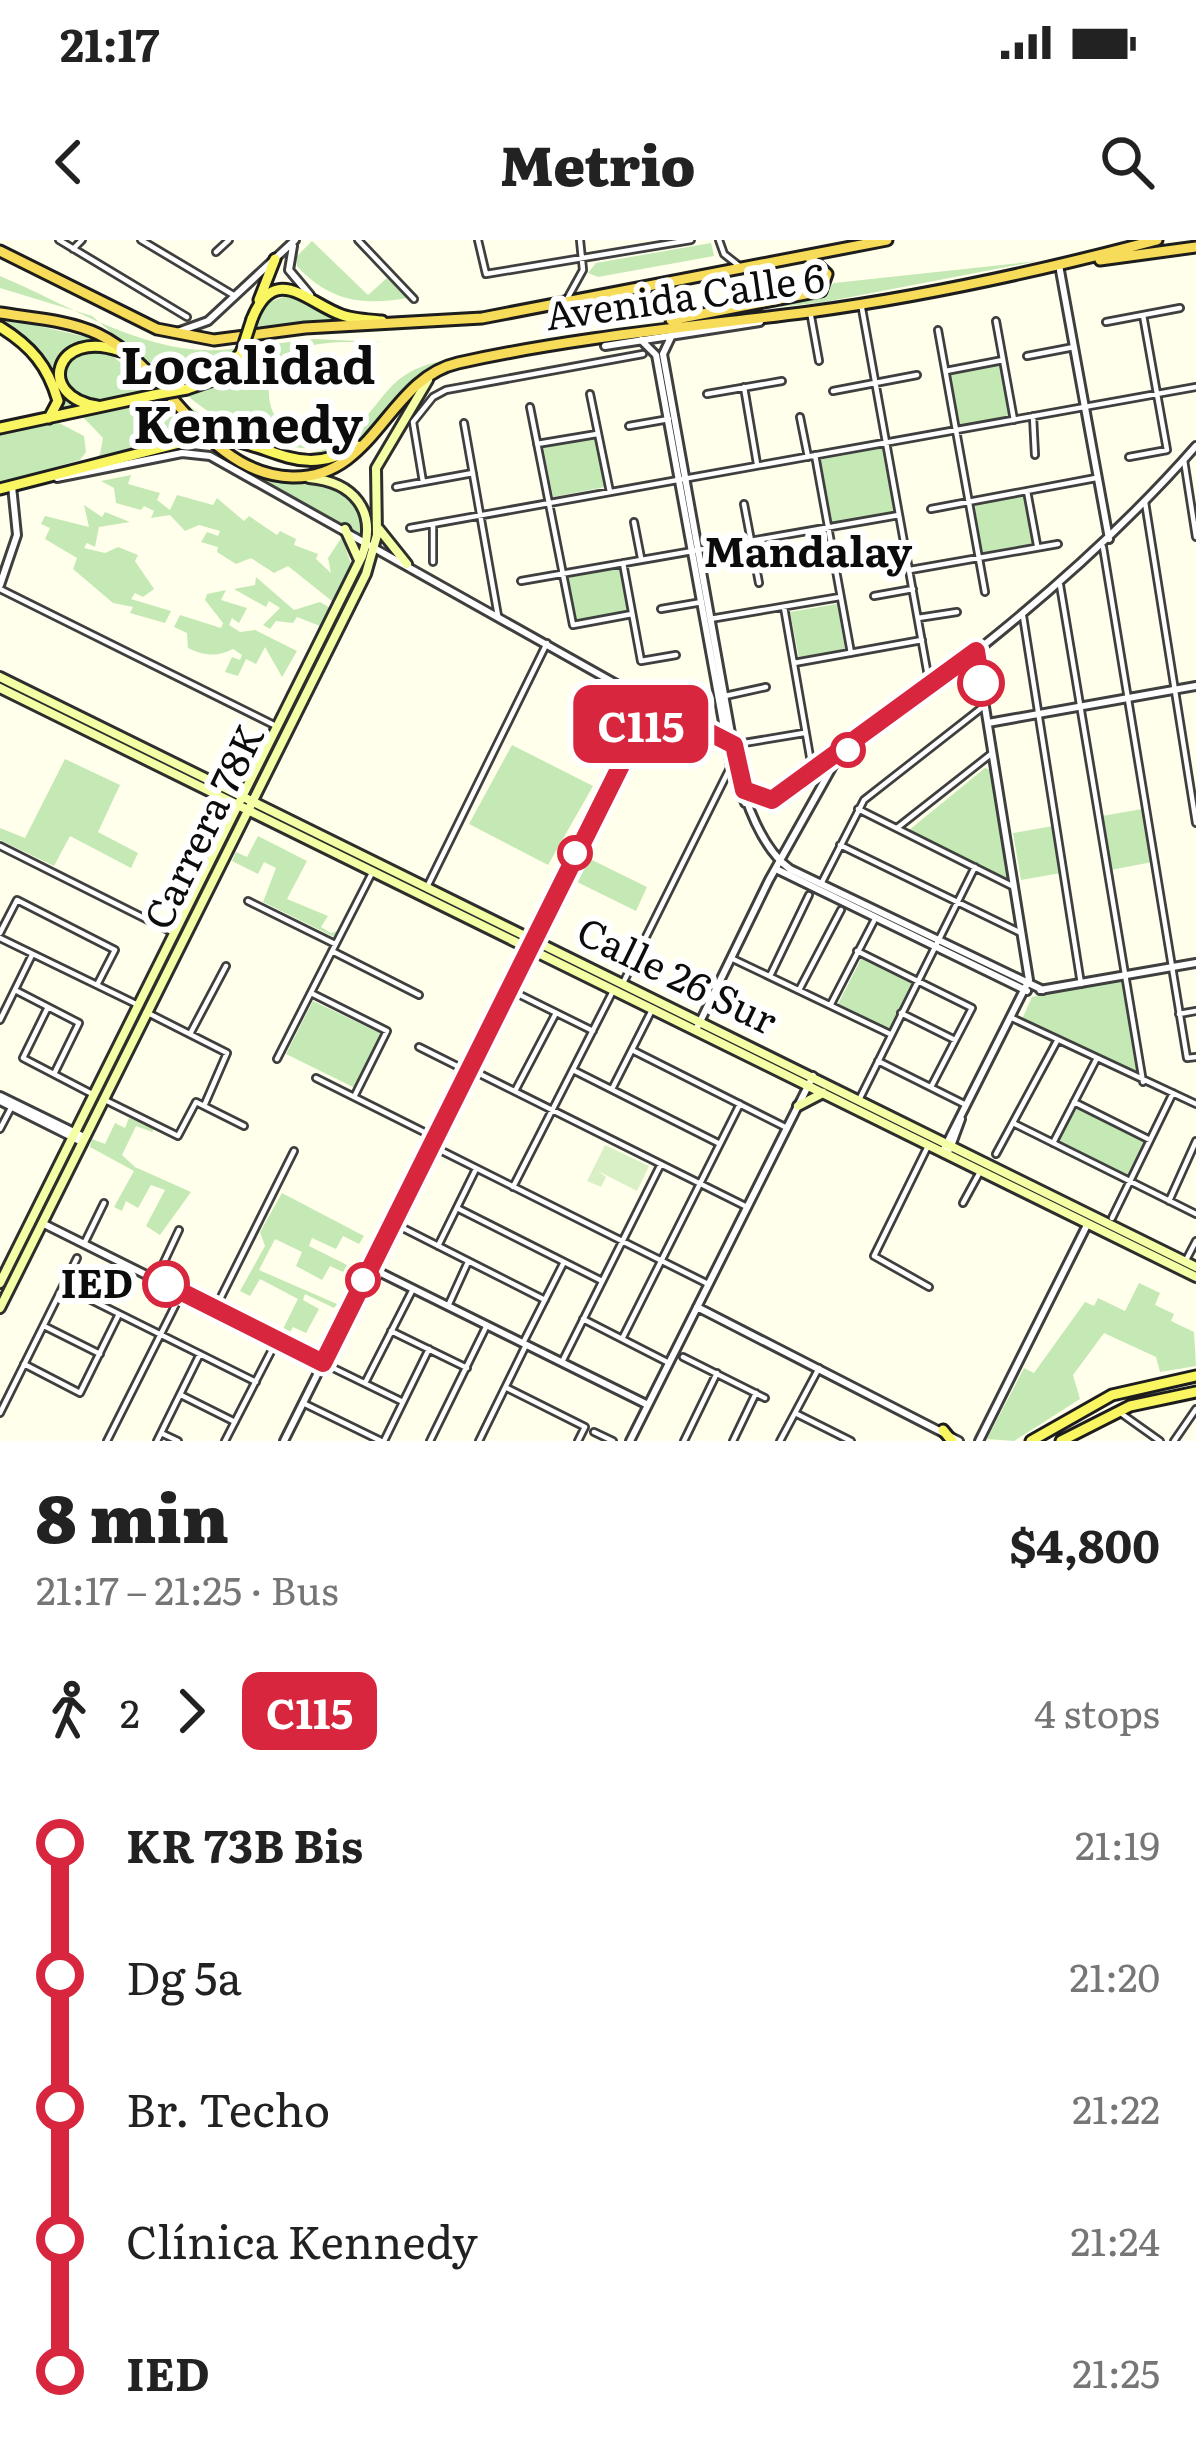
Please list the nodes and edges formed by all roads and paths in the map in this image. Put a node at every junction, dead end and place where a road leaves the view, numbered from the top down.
1 (59, 240) edge
2 (82, 240) edge
3 (141, 240) edge
4 (229, 240) edge
5 (296, 240) edge
6 (358, 240) edge
7 (478, 240) edge
8 (580, 240) edge
9 (691, 240) edge
10 (718, 240) edge
11 (886, 240) edge
12 (1157, 240) edge
13 (1196, 247) edge
14 (73, 249) junction
15 (0, 251) edge
16 (217, 252) dead end
17 (805, 256) junction
18 (275, 259) junction
19 (584, 259) junction
20 (1059, 265) junction
21 (744, 268) junction
22 (235, 296) junction
23 (313, 297) junction
24 (414, 299) dead end
25 (861, 302) junction
26 (563, 303) junction
27 (1180, 308) dead end
28 (810, 311) junction
29 (0, 313) edge
30 (254, 315) junction
31 (1144, 315) junction
32 (187, 316) dead end
33 (996, 321) dead end
34 (1106, 322) dead end
35 (404, 325) junction
36 (0, 327) edge
37 (938, 330) dead end
38 (625, 331) junction
39 (165, 332) junction
40 (672, 335) junction
41 (641, 340) junction
42 (605, 346) joint
43 (1074, 347) junction
44 (122, 352) junction
45 (643, 354) dead end
46 (1027, 356) dead end
47 (1003, 360) junction
48 (608, 361) junction
49 (819, 361) dead end
50 (437, 370) junction
51 (946, 371) junction
52 (917, 375) dead end
53 (782, 381) dead end
54 (876, 383) junction
55 (743, 387) junction
56 (1196, 387) edge
57 (833, 391) dead end
58 (590, 394) dead end
59 (707, 394) dead end
60 (1157, 394) junction
61 (102, 406) junction
62 (530, 407) dead end
63 (1085, 407) junction
64 (418, 409) junction
65 (1034, 416) junction
66 (800, 417) dead end
67 (49, 418) junction
68 (671, 419) junction
69 (1014, 419) junction
70 (384, 423) junction
71 (464, 423) dead end
72 (629, 426) dead end
73 (0, 428) edge
74 (956, 430) junction
75 (598, 434) junction
76 (886, 442) junction
77 (537, 444) junction
78 (1196, 446) edge
79 (1035, 454) dead end
80 (811, 456) junction
81 (1129, 457) dead end
82 (1184, 460) junction
83 (758, 466) junction
84 (473, 473) junction
85 (290, 477) junction
86 (1098, 478) junction
87 (42, 479) junction
88 (681, 479) junction
89 (423, 482) junction
90 (374, 486) junction
91 (6, 487) edge
92 (396, 487) dead end
93 (1027, 491) junction
94 (610, 492) junction
95 (969, 502) junction
96 (1145, 502) junction
97 (549, 503) junction
98 (744, 504) dead end
99 (931, 509) dead end
100 (899, 515) junction
101 (481, 516) junction
102 (634, 522) dead end
103 (377, 524) junction
104 (434, 524) junction
105 (828, 527) junction
106 (410, 528) dead end
107 (345, 529) junction
108 (1196, 537) edge
109 (751, 541) junction
110 (1106, 543) junction
111 (371, 544) junction
112 (1058, 544) dead end
113 (1037, 547) junction
114 (694, 551) junction
115 (979, 558) junction
116 (641, 560) junction
117 (434, 562) dead end
118 (359, 563) junction
119 (623, 563) junction
120 (407, 565) junction
121 (909, 570) junction
122 (563, 574) junction
123 (521, 581) dead end
124 (759, 583) dead end
125 (1060, 585) junction
126 (0, 587) edge
127 (913, 589) junction
128 (985, 592) dead end
129 (874, 596) dead end
130 (841, 597) junction
131 (703, 601) junction
132 (784, 607) junction
133 (661, 609) dead end
134 (957, 612) dead end
135 (632, 614) junction
136 (498, 616) junction
137 (1023, 616) junction
138 (918, 618) junction
139 (707, 620) junction
140 (922, 640) junction
141 (547, 643) junction
142 (976, 651) junction
143 (851, 653) junction
144 (676, 655) dead end
145 (794, 663) junction
146 (0, 677) edge
147 (1196, 686) edge
148 (766, 687) dead end
149 (930, 687) junction
150 (0, 688) edge
151 (1175, 689) junction
152 (724, 696) junction
153 (1128, 698) junction
154 (652, 703) junction
155 (985, 706) junction
156 (1081, 706) junction
157 (1037, 714) junction
158 (677, 716) junction
159 (722, 718) junction
160 (988, 723) junction
161 (276, 726) junction
162 (701, 727) junction
163 (806, 733) junction
164 (729, 744) junction
165 (844, 753) junction
166 (992, 753) junction
167 (731, 766) junction
168 (813, 774) junction
169 (744, 790) junction
170 (246, 801) junction
171 (858, 809) junction
172 (751, 811) junction
173 (1196, 824) edge
174 (897, 829) junction
175 (840, 845) junction
176 (0, 847) edge
177 (778, 865) junction
178 (975, 867) junction
179 (374, 869) junction
180 (821, 884) junction
181 (428, 885) junction
182 (1014, 887) junction
183 (809, 895) dead end
184 (248, 901) dead end
185 (854, 904) junction
186 (957, 904) junction
187 (841, 910) dead end
188 (875, 919) junction
189 (174, 933) junction
190 (1022, 933) junction
191 (0, 935) edge
192 (531, 942) junction
193 (935, 945) junction
194 (334, 948) junction
195 (857, 951) junction
196 (33, 954) junction
197 (731, 958) junction
198 (1196, 963) edge
199 (226, 966) dead end
200 (1172, 967) junction
201 (770, 976) junction
202 (1124, 976) junction
203 (918, 981) junction
204 (1081, 983) junction
205 (97, 985) junction
206 (619, 986) junction
207 (508, 988) junction
208 (1026, 988) junction
209 (15, 990) junction
210 (799, 990) junction
211 (311, 993) junction
212 (419, 995) dead end
213 (3, 1004) edge
214 (831, 1005) junction
215 (48, 1007) junction
216 (142, 1009) junction
217 (653, 1009) junction
218 (1196, 1011) edge
219 (556, 1012) junction
220 (902, 1012) junction
221 (1179, 1014) junction
222 (1012, 1018) junction
223 (0, 1020) edge
224 (698, 1026) junction
225 (593, 1031) junction
226 (190, 1034) junction
227 (890, 1034) junction
228 (955, 1040) junction
229 (1057, 1041) junction
230 (419, 1047) dead end
231 (632, 1050) junction
232 (1196, 1057) edge
233 (278, 1059) dead end
234 (1096, 1060) junction
235 (878, 1061) junction
236 (468, 1070) junction
237 (573, 1070) junction
238 (54, 1074) junction
239 (316, 1078) dead end
240 (810, 1081) junction
241 (1143, 1082) junction
242 (931, 1087) junction
243 (612, 1089) junction
244 (514, 1091) junction
245 (823, 1093) junction
246 (1173, 1093) junction
247 (354, 1096) junction
248 (98, 1097) junction
249 (0, 1099) edge
250 (859, 1100) junction
251 (1074, 1102) junction
252 (740, 1104) junction
253 (1196, 1104) edge
254 (12, 1105) junction
255 (204, 1106) junction
256 (798, 1106) junction
257 (968, 1106) junction
258 (553, 1110) junction
259 (1013, 1123) junction
260 (244, 1126) dead end
261 (787, 1128) junction
262 (0, 1129) edge
263 (79, 1137) junction
264 (1150, 1140) junction
265 (432, 1141) junction
266 (1196, 1141) edge
267 (1053, 1143) junction
268 (720, 1144) junction
269 (929, 1144) junction
270 (947, 1149) junction
271 (293, 1151) dead end
272 (996, 1154) dead end
273 (661, 1164) junction
274 (476, 1169) junction
275 (982, 1170) junction
276 (1130, 1181) junction
277 (700, 1184) junction
278 (513, 1187) junction
279 (1168, 1201) junction
280 (963, 1203) dead end
281 (104, 1204) dead end
282 (747, 1207) junction
283 (457, 1208) junction
284 (1196, 1214) edge
285 (1112, 1218) dead end
286 (1090, 1220) junction
287 (391, 1222) junction
288 (42, 1223) junction
289 (28, 1226) junction
290 (179, 1230) dead end
291 (1196, 1241) edge
292 (622, 1242) junction
293 (84, 1244) junction
294 (438, 1246) junction
295 (77, 1258) dead end
296 (468, 1261) junction
297 (661, 1261) junction
298 (564, 1262) junction
299 (1185, 1262) junction
300 (369, 1267) junction
301 (1196, 1268) edge
302 (1196, 1277) edge
303 (156, 1279) junction
304 (602, 1281) junction
305 (0, 1283) edge
306 (708, 1285) junction
307 (63, 1286) junction
308 (929, 1287) dead end
309 (413, 1289) junction
310 (182, 1292) junction
311 (545, 1300) junction
312 (448, 1306) junction
313 (697, 1307) junction
314 (0, 1308) edge
315 (215, 1309) junction
316 (119, 1314) junction
317 (584, 1319) junction
318 (487, 1325) junction
319 (44, 1326) junction
320 (391, 1331) junction
321 (160, 1335) junction
322 (622, 1339) junction
323 (277, 1340) junction
324 (525, 1344) junction
325 (429, 1349) junction
326 (100, 1354) junction
327 (200, 1354) junction
328 (683, 1357) dead end
329 (562, 1362) junction
330 (323, 1363) junction
331 (669, 1363) junction
332 (24, 1364) junction
333 (466, 1368) junction
334 (819, 1368) junction
335 (717, 1373) junction
336 (1196, 1376) edge
337 (256, 1382) junction
338 (364, 1383) junction
339 (506, 1388) junction
340 (756, 1393) junction
341 (1196, 1393) edge
342 (180, 1394) junction
343 (765, 1398) dead end
344 (303, 1402) junction
345 (403, 1402) junction
346 (648, 1405) junction
347 (1196, 1409) edge
348 (1117, 1411) junction
349 (0, 1413) edge
350 (795, 1413) junction
351 (235, 1422) junction
352 (943, 1430) joint
353 (594, 1432) dead end
354 (834, 1432) junction
355 (161, 1433) junction
356 (106, 1441) edge
357 (157, 1441) edge
358 (178, 1441) edge
359 (225, 1441) edge
360 (284, 1441) edge
361 (382, 1441) edge
362 (430, 1441) edge
363 (479, 1441) edge
364 (578, 1441) edge
365 (613, 1441) edge
366 (630, 1441) edge
367 (684, 1441) edge
368 (733, 1441) edge
369 (780, 1441) edge
370 (830, 1441) edge
371 (851, 1441) edge
372 (956, 1441) edge
373 (979, 1441) edge
374 (1031, 1441) edge
375 (1061, 1441) edge
376 (1160, 1441) edge
377 (1174, 1441) edge

1 - 14 street
2 - 14 street
3 - 22 street
4 - 16 street
5 - 18 street
5 - 23 street
6 - 24 street
7 - 19 street
8 - 19 street
9 - 19 street
10 - 21 street
11 - 17 highway, Avenida Calle 6
12 - 20 highway, Avenida Calle 6
13 - 20 highway
14 - 32 street
15 - 39 highway, Avenida Calle 6
17 - 21 highway, Avenida Calle 6
17 - 38 highway
18 - 22 street
18 - 30 main road
19 - 26 street
20 - 25 highway, Avenida Calle 6
20 - 43 street
21 - 26 highway, Avenida Calle 6
22 - 39 street
23 - 30 main road
23 - 35 main road
25 - 28 highway, Avenida Calle 6
25 - 54 street
26 - 35 highway, Avenida Calle 6
27 - 31 street
28 - 38 highway, Avenida Calle 6
28 - 40 street
28 - 49 street
29 - 44 highway
30 - 61 main road, bridge
31 - 34 street
31 - 60 street
33 - 47 street
35 - 39 highway, Avenida Calle 6
36 - 67 main road
37 - 51 street
38 - 50 highway, Avenida Calle 6
40 - 41 street
40 - 68 street
41 - 42 street
41 - 68 street
42 - 48 street
43 - 46 street
43 - 63 street
44 - 61 main road
44 - 85 highway
45 - 48 street
47 - 51 street
47 - 69 street
48 - 64 street
50 - 70 highway
50 - 90 main road, Carrera 78K
51 - 74 street
52 - 54 street
53 - 55 street
54 - 57 street
54 - 76 street
55 - 59 street
55 - 83 street
56 - 60 street
58 - 75 street
60 - 63 street
60 - 81 street
61 - 67 main road
62 - 77 street
63 - 65 street
63 - 86 street
64 - 89 street
64 - 90 street
65 - 69 street
65 - 79 street
66 - 80 street
67 - 73 main road
68 - 72 street
68 - 88 street
69 - 74 street
70 - 85 highway
70 - 87 main road, bridge
71 - 84 street
74 - 76 street
74 - 95 street
75 - 77 street
75 - 94 street
76 - 80 street
76 - 100 street
77 - 97 street
78 - 82 street
80 - 83 street
80 - 105 street
82 - 96 street
82 - 108 street
83 - 88 street
84 - 89 street
84 - 101 street
85 - 111 main road
86 - 93 street
86 - 110 street
87 - 91 main road
87 - 107 street
88 - 94 street
88 - 114 street
89 - 92 street
90 - 103 main road, Carrera 78K
91 - 126 street
93 - 95 street
93 - 113 street
94 - 97 street
95 - 99 street
95 - 115 street
96 - 110 street
96 - 151 street
97 - 101 street
97 - 122 street
98 - 109 street
100 - 105 street
100 - 121 street
101 - 104 street
101 - 136 street
102 - 116 street
103 - 111 main road, Carrera 78K
103 - 120 main road
104 - 106 street
104 - 117 street
105 - 109 street
105 - 130 street
107 - 111 street
107 - 118 main road
109 - 114 street
109 - 124 street
110 - 125 street
110 - 153 street
111 - 118 main road, Carrera 78K
111 - 120 street
111 - 170 main road, Carrera 78K
112 - 113 street
113 - 115 street
114 - 116 street
114 - 131 street
115 - 121 street
115 - 128 street
116 - 119 street
118 - 161 main road, Carrera 78K
119 - 122 street
119 - 135 street
120 - 136 street
121 - 127 street
122 - 123 street
122 - 135 street
125 - 137 street
125 - 156 street
126 - 161 street
127 - 129 street
127 - 138 street
130 - 132 street
130 - 143 street
131 - 133 street
131 - 139 street
132 - 139 street
132 - 145 street
134 - 138 street
135 - 144 street
136 - 141 street
137 - 142 street
137 - 157 street
138 - 140 street
139 - 152 street
139 - 159 street
140 - 143 street
140 - 149 street
141 - 154 street
141 - 181 street
142 - 149 street
142 - 155 street
143 - 145 street
145 - 163 street
146 - 170 main road, Calle 26 Sur
147 - 151 street
148 - 152 street
149 - 165 street
150 - 170 main road, Calle 26 Sur
151 - 153 street
151 - 173 street
152 - 164 street
153 - 156 street
153 - 200 street
154 - 158 street
154 - 192 street
155 - 160 street
155 - 171 street
156 - 157 street
156 - 202 street
157 - 160 street
157 - 204 street
158 - 162 street
158 - 164 street
159 - 162 street
159 - 164 street
160 - 166 street
161 - 170 main road, Carrera 78K
162 - 164 street
163 - 164 street
163 - 168 street
164 - 167 street
164 - 169 street
165 - 168 street
165 - 177 street
166 - 174 street
166 - 182 street
167 - 172 street
167 - 206 street
168 - 169 street
169 - 172 street
170 - 179 main road, Calle 26 Sur
170 - 181 main road, Calle 26 Sur
170 - 189 main road, Carrera 78K
170 - 216 main road, Carrera 78K
171 - 174 street
171 - 175 street
172 - 177 street
174 - 178 street
175 - 180 street
175 - 186 street
176 - 189 street
177 - 180 street
177 - 185 street
177 - 197 street
178 - 182 street
178 - 186 street
179 - 192 main road, Calle 26 Sur
179 - 194 street
180 - 185 street
181 - 192 main road, Calle 26 Sur
182 - 190 street
183 - 201 street
184 - 194 street
185 - 188 street
185 - 193 street
186 - 190 street
186 - 193 street
187 - 210 street
188 - 193 street
188 - 195 street
189 - 216 main road, Carrera 78K
190 - 208 street
191 - 196 street
191 - 205 street
192 - 206 main road, Calle 26 Sur
192 - 207 street
193 - 203 street
193 - 208 street
194 - 211 street
194 - 212 street
195 - 203 street
195 - 214 street
196 - 205 street
196 - 209 street
197 - 201 street
197 - 224 street
198 - 200 street
199 - 226 street
200 - 202 street
200 - 221 street
201 - 210 street
202 - 204 street
202 - 241 street
203 - 220 street
203 - 228 street
204 - 208 street
205 - 216 street
206 - 217 main road, Calle 26 Sur
206 - 224 main road, Calle 26 Sur
206 - 225 street
207 - 219 street
207 - 236 street
208 - 222 street
209 - 213 street
209 - 215 street
210 - 214 street
211 - 233 street
211 - 247 street
213 - 223 street
214 - 227 street
215 - 238 street
215 - 238 street
216 - 226 street
216 - 248 main road, Carrera 78K
217 - 224 main road, Calle 26 Sur
217 - 231 street
218 - 221 street
219 - 225 street
219 - 244 street
220 - 227 street
220 - 228 street
221 - 232 street
222 - 229 street
222 - 257 street
224 - 240 main road, Calle 26 Sur
225 - 237 street
226 - 255 street
227 - 235 street
228 - 242 street
229 - 234 street
229 - 259 street
230 - 236 street
231 - 243 street
231 - 252 street
234 - 241 street
234 - 251 street
235 - 242 street
235 - 250 street
236 - 244 street
236 - 265 street
237 - 243 street
237 - 258 street
238 - 248 street
239 - 247 street
240 - 245 main road, Calle 26 Sur
240 - 250 main road, Calle 26 Sur
240 - 256 street
241 - 246 street
242 - 257 street
243 - 268 street
244 - 258 street
245 - 256 main road
245 - 269 main road, Calle 26 Sur
246 - 253 street
246 - 264 street
247 - 265 street
248 - 255 street
248 - 263 main road, Carrera 78K
249 - 254 street
250 - 270 main road, Calle 26 Sur
251 - 264 street
251 - 267 street
252 - 261 street
252 - 268 street
254 - 262 street
254 - 263 street
255 - 260 street
256 - 261 street
257 - 270 street
258 - 273 street
258 - 278 street
259 - 267 street
259 - 272 street
261 - 282 street
263 - 288 main road, Carrera 78K
263 - 289 main road, Carrera 78K
264 - 276 street
265 - 274 street
265 - 287 street
266 - 279 street
267 - 276 street
268 - 277 street
269 - 270 main road, Calle 26 Sur
269 - 308 street
270 - 275 main road, Calle 26 Sur
270 - 286 main road, Calle 26 Sur
271 - 315 street
273 - 277 street
273 - 292 street
274 - 278 street
274 - 283 street
275 - 280 street
275 - 286 main road, Calle 26 Sur
276 - 279 street
276 - 285 street
277 - 282 street
277 - 297 street
278 - 292 street
279 - 284 street
281 - 293 street
282 - 306 street
283 - 294 street
283 - 298 street
286 - 299 main road, Calle 26 Sur
286 - 302 main road, Calle 26 Sur
286 - 373 street
287 - 294 street
287 - 300 street
288 - 289 main road
288 - 293 street
288 - 314 main road, Carrera 78K
289 - 305 main road, Carrera 78K
290 - 303 street
291 - 299 street
292 - 297 street
292 - 304 street
293 - 303 street
294 - 296 street
295 - 307 street
296 - 311 street
296 - 312 street
297 - 306 street
297 - 322 street
298 - 304 street
298 - 311 street
299 - 301 main road, Calle 26 Sur
300 - 309 street
300 - 330 street
303 - 310 street
304 - 317 street
306 - 313 street
307 - 316 street
307 - 319 street
309 - 312 street
309 - 320 street
310 - 315 street
310 - 321 street
311 - 324 street
312 - 318 street
313 - 331 street
313 - 334 street
315 - 323 street
316 - 321 street
316 - 326 street
317 - 322 street
317 - 329 street
318 - 324 street
318 - 333 street
319 - 326 street
319 - 332 street
320 - 325 street
320 - 338 street
321 - 327 street
321 - 356 street
322 - 331 street
323 - 330 street
323 - 337 street
324 - 329 street
324 - 339 street
325 - 333 street
325 - 345 street
326 - 332 street
327 - 337 street
327 - 342 street
328 - 335 street
329 - 346 street
330 - 338 street
330 - 344 street
331 - 346 street
332 - 349 street
333 - 362 street
334 - 350 street
334 - 352 street
335 - 340 street
335 - 367 street
336 - 374 main road
337 - 351 street
338 - 345 street
339 - 363 street
339 - 364 street
340 - 343 street
340 - 368 street
341 - 348 main road
342 - 351 street
342 - 355 street
344 - 360 street
344 - 361 street
345 - 361 street
346 - 366 street
347 - 377 street
348 - 375 main road
348 - 376 street
350 - 354 street
350 - 369 street
351 - 359 street
352 - 372 main road
353 - 365 street
354 - 370 street
354 - 371 street
355 - 357 street
355 - 358 street

